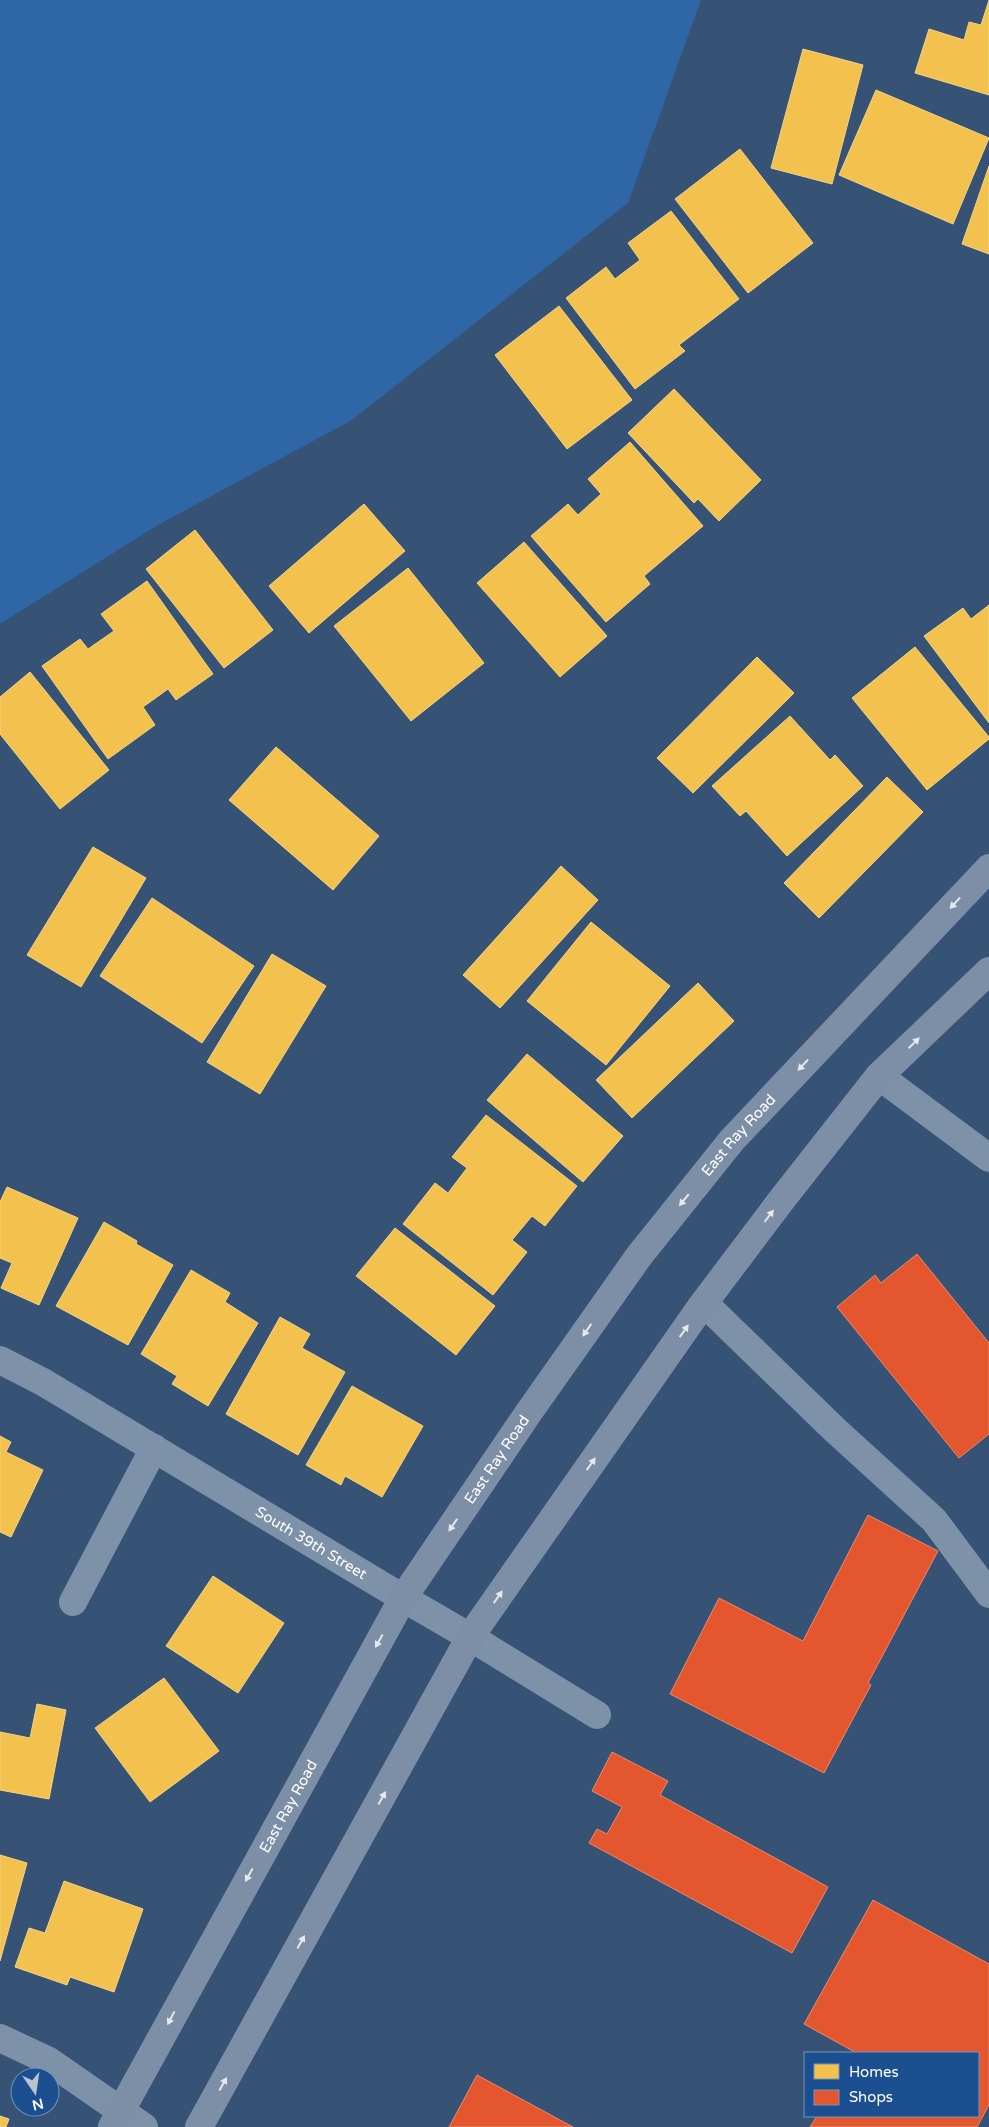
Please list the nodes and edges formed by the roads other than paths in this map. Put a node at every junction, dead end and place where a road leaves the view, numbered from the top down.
1 (989, 868) edge
2 (989, 971) edge
3 (879, 1076) junction
4 (989, 1158) edge
5 (704, 1303) junction
6 (0, 1360) edge
7 (154, 1448) junction
8 (989, 1594) edge
9 (402, 1598) junction
10 (73, 1602) dead end
11 (470, 1637) junction
12 (597, 1715) dead end
13 (0, 2038) edge
14 (117, 2118) edge
15 (144, 2127) edge
16 (199, 2127) edge

1 -> 9 main road, East Ray Road
3 -> 2 main road
3 - 4 street
5 -> 3 main road
5 - 8 street
11 -> 5 main road
6 - 7 street, South 39th Street
7 - 9 street, South 39th Street
7 - 10 street
9 - 11 street, South 39th Street
9 -> 14 main road, East Ray Road
11 - 12 street, South 39th Street
16 -> 11 main road
13 - 14 street
14 - 15 street

